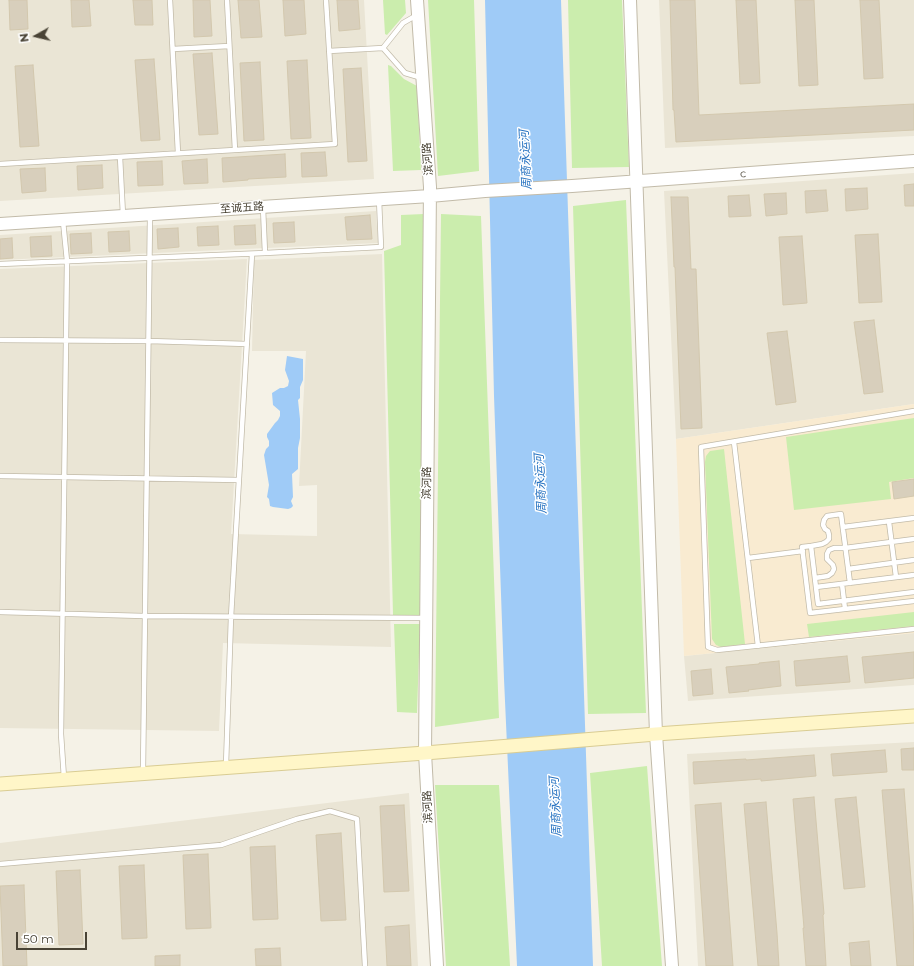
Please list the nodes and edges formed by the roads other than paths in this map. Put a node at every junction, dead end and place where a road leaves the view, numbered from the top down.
1 (170, 0) edge
2 (227, 0) edge
3 (326, 0) edge
4 (417, 0) edge
5 (630, 0) edge
6 (418, 14) junction
7 (230, 46) junction
8 (383, 48) junction
9 (173, 50) junction
10 (329, 51) junction
11 (423, 78) junction
12 (235, 150) junction
13 (178, 153) junction
14 (120, 156) junction
15 (914, 162) edge
16 (0, 164) edge
17 (636, 181) junction
18 (485, 191) joint
19 (430, 196) junction
20 (379, 199) junction
21 (263, 207) junction
22 (150, 214) junction
23 (123, 216) junction
24 (63, 220) junction
25 (0, 224) edge
26 (265, 253) junction
27 (252, 254) junction
28 (150, 258) junction
29 (67, 261) junction
30 (0, 264) edge
31 (0, 340) edge
32 (66, 340) junction
33 (149, 341) junction
34 (247, 344) junction
35 (914, 411) edge
36 (734, 442) junction
37 (0, 476) edge
38 (64, 477) junction
39 (146, 478) junction
40 (239, 480) junction
41 (914, 518) edge
42 (889, 522) junction
43 (843, 528) junction
44 (914, 539) edge
45 (892, 542) junction
46 (811, 546) junction
47 (845, 548) junction
48 (803, 551) junction
49 (748, 558) junction
50 (914, 560) edge
51 (894, 562) junction
52 (848, 569) junction
53 (914, 575) edge
54 (896, 577) junction
55 (815, 578) junction
56 (850, 583) junction
57 (842, 584) junction
58 (816, 587) junction
59 (914, 592) edge
60 (914, 600) edge
61 (844, 601) junction
62 (845, 609) junction
63 (0, 612) edge
64 (62, 614) junction
65 (144, 616) junction
66 (231, 616) junction
67 (426, 618) junction
68 (914, 629) edge
69 (758, 646) junction
70 (914, 716) edge
71 (656, 734) junction
72 (425, 753) junction
73 (226, 768) junction
74 (143, 774) junction
75 (65, 780) junction
76 (0, 784) edge
77 (0, 864) edge
78 (365, 966) edge
79 (436, 966) edge
80 (672, 966) edge

1 - 9 lane
2 - 7 lane
3 - 10 lane
4 - 6 street, 滨河路
5 - 17 street
6 - 8 lane
6 - 11 street, 滨河路
7 - 9 lane
7 - 12 lane
8 - 10 lane
8 - 11 lane
9 - 13 lane
10 - 12 lane
11 - 19 street, 滨河路
12 - 13 lane
13 - 14 lane
14 - 16 lane
14 - 23 lane
15 - 17 street, c
17 - 18 street, c
17 - 71 street
18 - 19 street, 至诚五路
19 - 20 street, 至诚五路
19 - 67 street, 滨河路
20 - 21 street, 至诚五路
20 - 26 lane
21 - 22 street, 至诚五路
21 - 26 lane
22 - 23 street, 至诚五路
22 - 28 lane
23 - 24 street, 至诚五路
24 - 25 street, 至诚五路
24 - 29 lane
26 - 27 lane
27 - 28 lane
27 - 34 lane
28 - 29 lane
28 - 33 lane
29 - 30 lane
29 - 32 lane
31 - 32 lane
32 - 33 lane
32 - 38 lane
33 - 34 lane
33 - 39 lane
34 - 40 lane
35 - 36 lane
36 - 49 lane
36 - 69 lane
37 - 38 lane
38 - 39 lane
38 - 64 lane
39 - 40 lane
39 - 65 lane
40 - 66 lane
41 - 42 lane
42 - 43 lane
42 - 45 lane
43 - 46 lane
43 - 47 lane
44 - 45 lane
45 - 47 lane
45 - 51 lane
46 - 48 lane
46 - 55 lane
47 - 52 lane
47 - 55 lane
48 - 49 lane
48 - 62 lane
49 - 69 lane
50 - 51 lane
51 - 52 lane
51 - 54 lane
52 - 56 lane
53 - 54 lane
54 - 56 lane
55 - 58 lane
56 - 57 lane
57 - 58 lane
57 - 61 lane
58 - 61 lane
59 - 61 lane
60 - 62 lane
61 - 62 lane
63 - 64 lane
64 - 65 lane
64 - 75 lane
65 - 66 lane
65 - 74 lane
66 - 67 lane
66 - 73 lane
67 - 72 street, 滨河路
68 - 69 lane
70 - 71 main road
71 - 72 main road
71 - 80 street
72 - 73 main road
72 - 79 street, 滨河路
73 - 74 main road
74 - 75 main road
75 - 76 main road
77 - 78 lane

